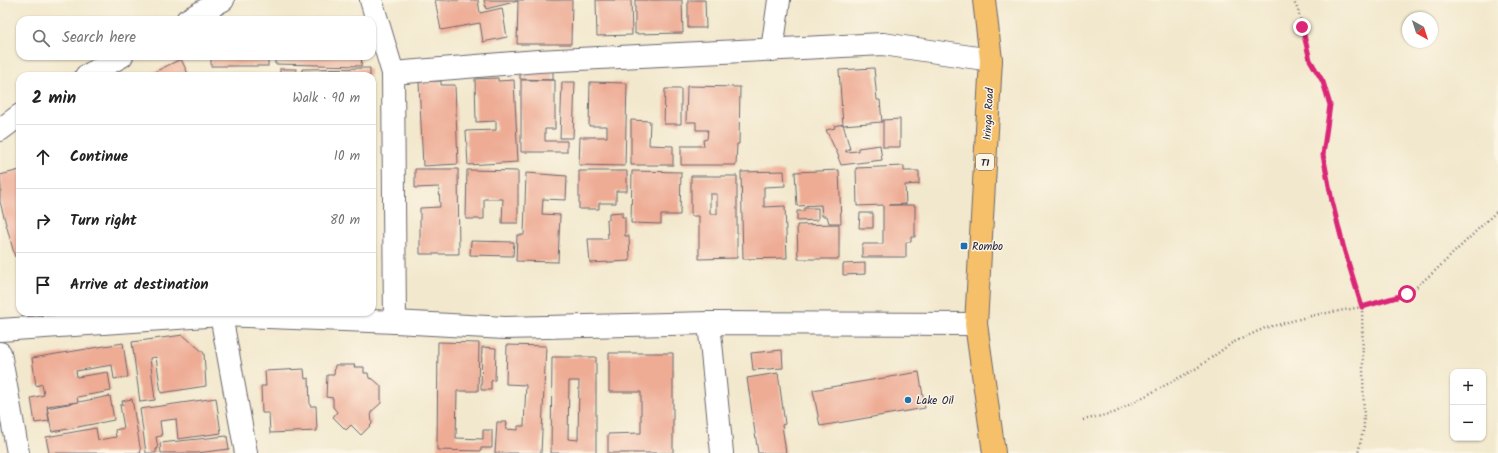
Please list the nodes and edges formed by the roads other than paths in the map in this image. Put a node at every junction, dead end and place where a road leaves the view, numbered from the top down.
1 (223, 0) edge
2 (371, 0) edge
3 (779, 0) edge
4 (984, 0) edge
5 (194, 16) edge
6 (376, 16) edge
7 (376, 17) edge
8 (772, 50) junction
9 (115, 60) edge
10 (991, 60) junction
11 (93, 72) edge
12 (393, 73) junction
13 (16, 118) edge
14 (0, 130) edge
15 (206, 316) edge
16 (221, 316) edge
17 (246, 316) edge
18 (395, 322) junction
19 (709, 323) junction
20 (976, 324) junction
21 (0, 330) edge
22 (0, 353) edge
23 (18, 453) edge
24 (246, 453) edge
25 (722, 453) edge
26 (994, 453) edge

1 - 5 street
2 - 6 street
3 - 8 street
4 - 10 highway, Iringa Road / T1
7 - 12 street
8 - 10 street
8 - 12 street
9 - 11 street
10 - 20 highway, Iringa Road / T1
12 - 18 street
13 - 14 street
15 - 21 street
16 - 24 street
17 - 18 street
18 - 19 street
19 - 20 street
19 - 25 street
20 - 26 highway, T1
22 - 23 street

